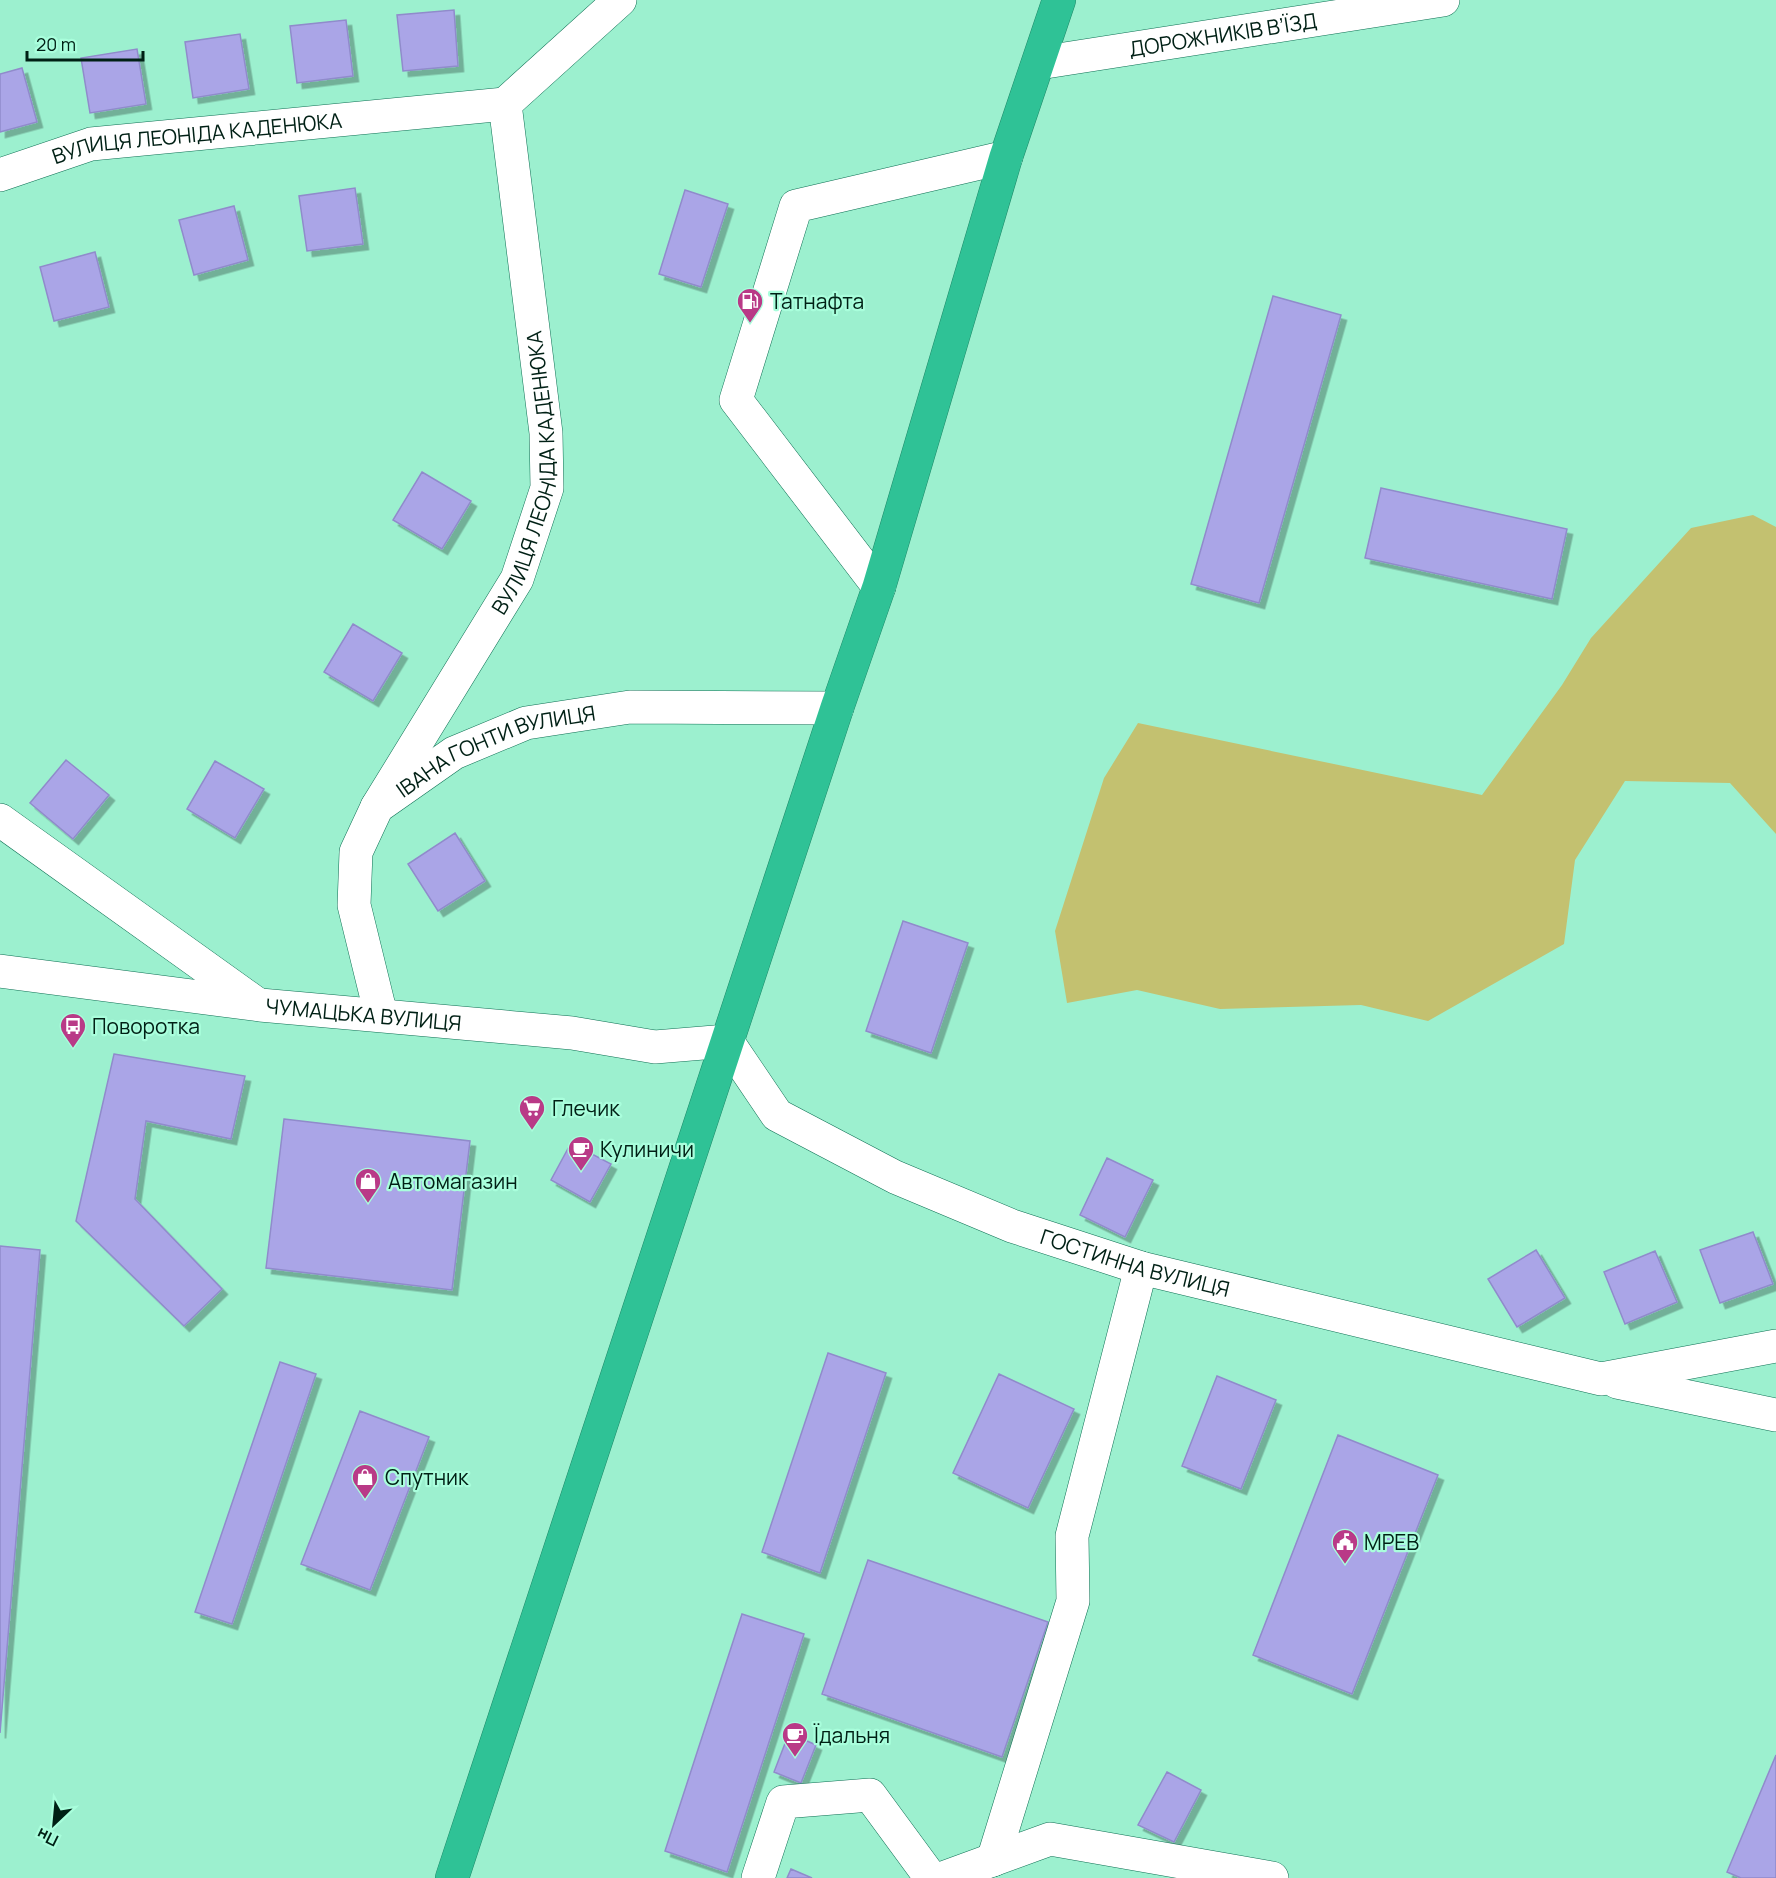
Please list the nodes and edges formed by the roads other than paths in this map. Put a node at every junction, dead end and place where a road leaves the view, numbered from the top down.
1 (620, 0) edge
2 (1059, 0) edge
3 (1443, 0) edge
4 (1039, 63) junction
5 (505, 104) junction
6 (1006, 158) junction
7 (0, 176) edge
8 (879, 587) junction
9 (837, 708) junction
10 (377, 807) junction
11 (0, 820) edge
12 (0, 971) edge
13 (260, 1005) junction
14 (381, 1015) junction
15 (727, 1041) junction
16 (1141, 1268) junction
17 (1776, 1346) edge
18 (1601, 1379) junction
19 (1776, 1415) edge
20 (993, 1860) junction
21 (452, 1878) edge
22 (758, 1878) edge
23 (931, 1878) edge
24 (943, 1878) edge
25 (1272, 1878) edge

1 - 5 street
2 - 4 highway
3 - 4 street, ДОРОЖНИКІВ В’ЇЗД
4 - 6 highway
5 - 7 street, ВУЛИЦЯ ЛЕОНІДА КАДЕНЮКА
5 - 10 street, ВУЛИЦЯ ЛЕОНІДА КАДЕНЮКА
6 - 8 highway
6 - 8 street
8 - 9 highway
9 - 10 street, ІВАНА ГОНТИ ВУЛИЦЯ
9 - 15 highway
10 - 14 street, ІВАНА ГОНТИ ВУЛИЦЯ
11 - 13 street
12 - 13 street, ЧУМАЦЬКА ВУЛИЦЯ
13 - 14 street, ЧУМАЦЬКА ВУЛИЦЯ
14 - 15 street, ЧУМАЦЬКА ВУЛИЦЯ
15 - 16 street, ГОСТИННА ВУЛИЦЯ
15 - 21 highway
16 - 18 street, ГОСТИННА ВУЛИЦЯ
16 - 20 street
17 - 18 street, ГОСТИННА ВУЛИЦЯ
18 - 19 street, ГОСТИННА ВУЛИЦЯ
20 - 24 street
20 - 25 street
22 - 23 street

